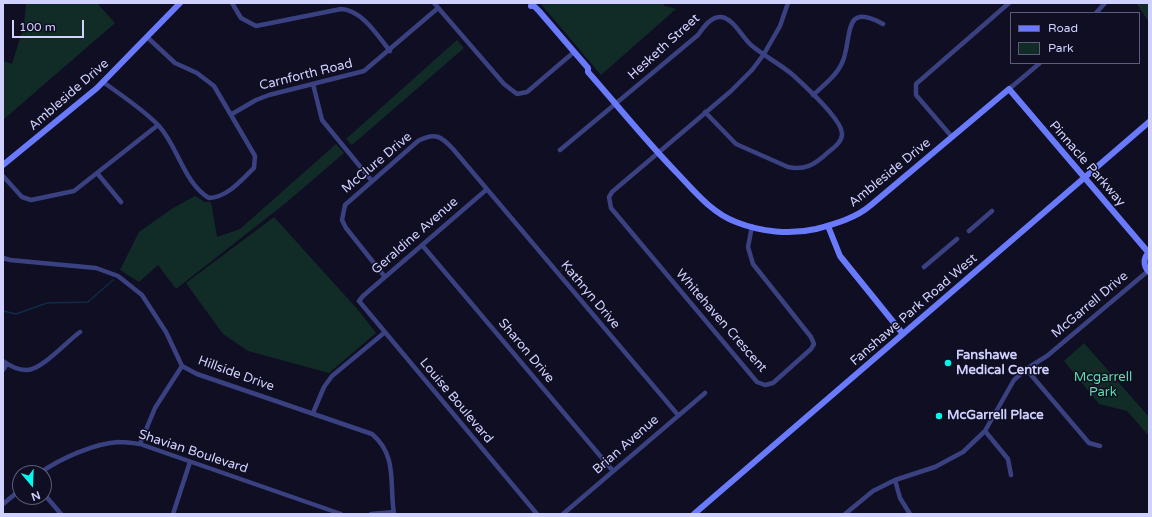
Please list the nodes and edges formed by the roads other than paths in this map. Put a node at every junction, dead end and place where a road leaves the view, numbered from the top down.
1 (232, 3) edge
2 (434, 3) edge
3 (788, 3) edge
4 (1009, 3) edge
5 (1105, 3) edge
6 (176, 4) edge
7 (530, 4) edge
8 (438, 8) junction
9 (1097, 12) edge
10 (883, 24) dead end
11 (147, 37) junction
12 (390, 51) junction
13 (573, 53) junction
14 (764, 54) junction
15 (1039, 64) edge
16 (103, 82) junction
17 (313, 84) junction
18 (1009, 89) junction
19 (813, 95) junction
20 (616, 103) junction
21 (705, 112) junction
22 (232, 114) junction
23 (1149, 122) edge
24 (158, 125) junction
25 (952, 137) junction
26 (560, 150) dead end
27 (658, 153) junction
28 (3, 165) edge
29 (97, 173) junction
30 (3, 176) edge
31 (1084, 178) junction
32 (372, 181) junction
33 (486, 190) junction
34 (121, 202) dead end
35 (992, 211) dead end
36 (752, 226) junction
37 (828, 226) junction
38 (969, 231) dead end
39 (957, 239) dead end
40 (422, 245) junction
41 (1149, 252) edge
42 (3, 258) edge
43 (924, 267) dead end
44 (1148, 271) edge
45 (385, 277) junction
46 (360, 301) joint
47 (80, 332) dead end
48 (384, 333) junction
49 (903, 334) junction
50 (5, 362) edge
51 (182, 366) junction
52 (1026, 369) junction
53 (3, 370) edge
54 (705, 393) dead end
55 (313, 413) junction
56 (678, 415) junction
57 (985, 431) junction
58 (140, 444) junction
59 (1100, 446) dead end
60 (190, 462) junction
61 (52, 466) edge
62 (613, 471) junction
63 (1011, 475) dead end
64 (895, 480) junction
65 (12, 497) edge
66 (52, 503) edge
67 (3, 504) edge
68 (394, 513) edge
69 (61, 514) edge
70 (173, 514) edge
71 (341, 514) edge
72 (371, 514) edge
73 (537, 514) edge
74 (563, 514) edge
75 (694, 514) edge
76 (845, 514) edge
77 (910, 514) edge

1 - 12 street
2 - 8 street
3 - 14 street
4 - 25 street
5 - 9 street
6 - 11 street, Ambleside Drive
7 - 13 street, Ambleside Drive
8 - 12 street, Carnforth Road
8 - 13 street
10 - 19 street
11 - 16 street, Ambleside Drive
11 - 22 street
12 - 17 street, Carnforth Road
13 - 20 street, Ambleside Drive
14 - 19 street, Hesketh Street
14 - 20 street, Hesketh Street
14 - 21 street
15 - 18 street, Ambleside Drive
16 - 24 street
16 - 28 street, Ambleside Drive
17 - 22 street, Carnforth Road
17 - 32 street
18 - 25 street, Ambleside Drive
18 - 31 street, Pinnacle Parkway
19 - 21 street, Hesketh Street
20 - 26 street, Hesketh Street
20 - 27 street, Ambleside Drive
21 - 27 street
22 - 24 street
23 - 31 street, Fanshawe Park Road West
24 - 29 street
25 - 37 street, Ambleside Drive
27 - 36 street, Ambleside Drive
27 - 36 street, Whitehaven Crescent
29 - 30 street
29 - 34 street
31 - 41 street, Pinnacle Parkway
31 - 49 street, Fanshawe Park Road West
32 - 33 street, McClure Drive
32 - 45 street, McClure Drive
33 - 40 street, Geraldine Avenue
33 - 56 street, Kathryn Drive
35 - 38 street
36 - 37 street, Ambleside Drive
37 - 49 street
39 - 43 street
40 - 45 street, Geraldine Avenue
40 - 62 street, Sharon Drive
41 - 44 street
42 - 51 street, Hillside Drive
44 - 52 street, McGarrell Drive
45 - 46 street, Geraldine Avenue
46 - 48 street, Louise Boulevard
47 - 50 street
48 - 55 street
48 - 73 street, Louise Boulevard
49 - 75 street, Fanshawe Park Road West
50 - 53 street
51 - 55 street, Hillside Drive
51 - 58 street
52 - 57 street, McGarrell Drive
52 - 59 street
54 - 56 street, Brian Avenue
55 - 68 street, Hillside Drive
56 - 62 street, Brian Avenue
57 - 63 street
57 - 64 street, McGarrell Drive
58 - 60 street, Shavian Boulevard
58 - 61 street, Shavian Boulevard
60 - 70 street
60 - 71 street, Shavian Boulevard
62 - 74 street, Brian Avenue
64 - 76 street, McGarrell Drive
64 - 77 street
65 - 67 street
66 - 69 street
68 - 72 street

